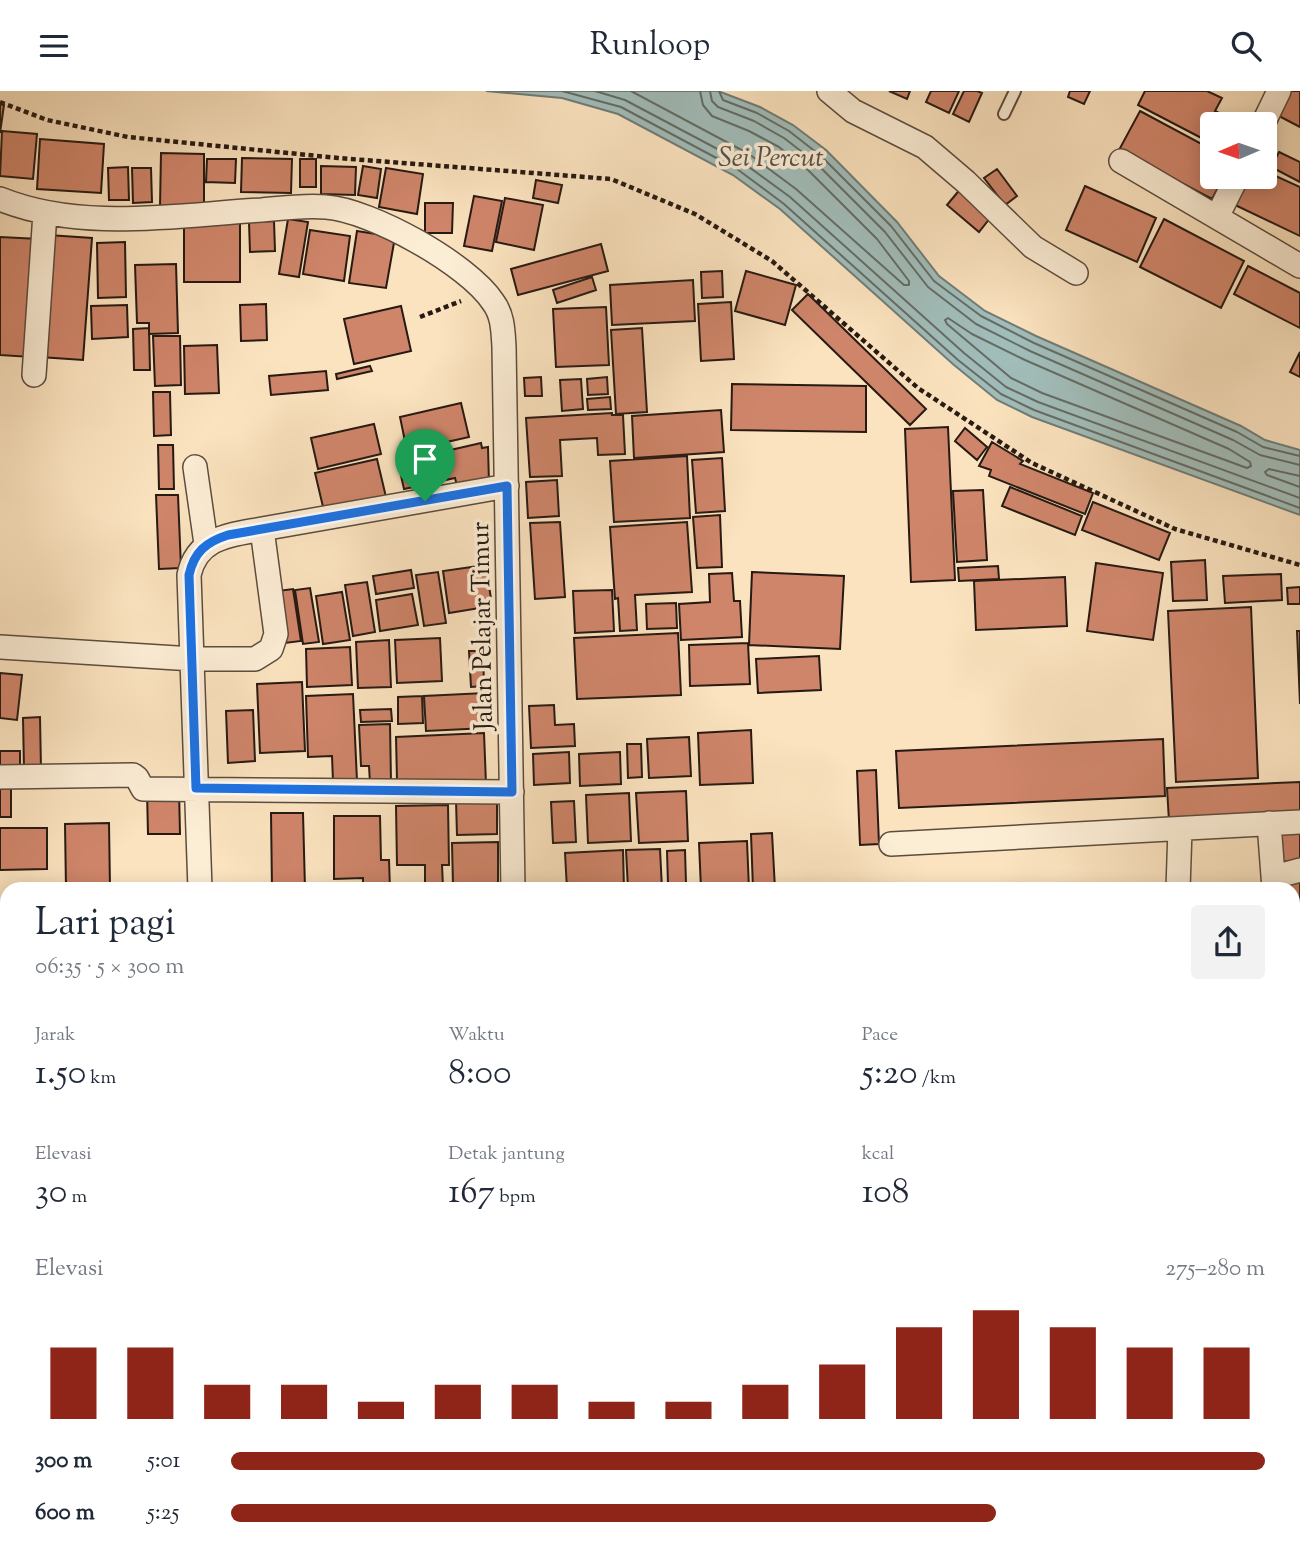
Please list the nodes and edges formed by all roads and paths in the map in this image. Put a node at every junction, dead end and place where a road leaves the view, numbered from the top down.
1 (829, 91) edge
2 (1016, 91) edge
3 (1279, 91) edge
4 (0, 102) edge
5 (1269, 112) edge
6 (1004, 114) dead end
7 (1121, 161) dead end
8 (1231, 189) edge
9 (0, 199) edge
10 (45, 213) junction
11 (1217, 217) junction
12 (1300, 266) edge
13 (1076, 273) dead end
14 (485, 291) junction
15 (420, 317) dead end
16 (34, 375) dead end
17 (195, 467) dead end
18 (507, 486) junction
19 (262, 529) junction
20 (206, 544) junction
21 (1300, 565) edge
22 (0, 647) edge
23 (193, 659) junction
24 (0, 777) edge
25 (196, 788) junction
26 (512, 792) junction
27 (1300, 822) edge
28 (1269, 823) junction
29 (1180, 829) junction
30 (891, 843) dead end
31 (1300, 870) edge
32 (200, 882) edge
33 (513, 882) edge
34 (1178, 882) edge
35 (1274, 882) edge
36 (1276, 882) edge

1 - 13 street
2 - 6 lane
3 - 5 street
4 - 21 path
7 - 11 street
8 - 11 street
9 - 10 street, Jalan Pelajar Timur
10 - 14 street, Jalan Pelajar Timur
10 - 16 street
11 - 12 street
14 - 15 path
14 - 18 street, Jalan Pelajar Timur
17 - 20 street
18 - 19 street
18 - 26 street, Jalan Pelajar Timur
19 - 20 street
19 - 23 street
20 - 23 street
22 - 23 street
23 - 25 street
24 - 25 street
25 - 26 street
25 - 32 street
26 - 33 street, Jalan Pelajar Timur
27 - 28 street
28 - 29 street
28 - 35 street
29 - 30 street
29 - 34 street
31 - 36 street

